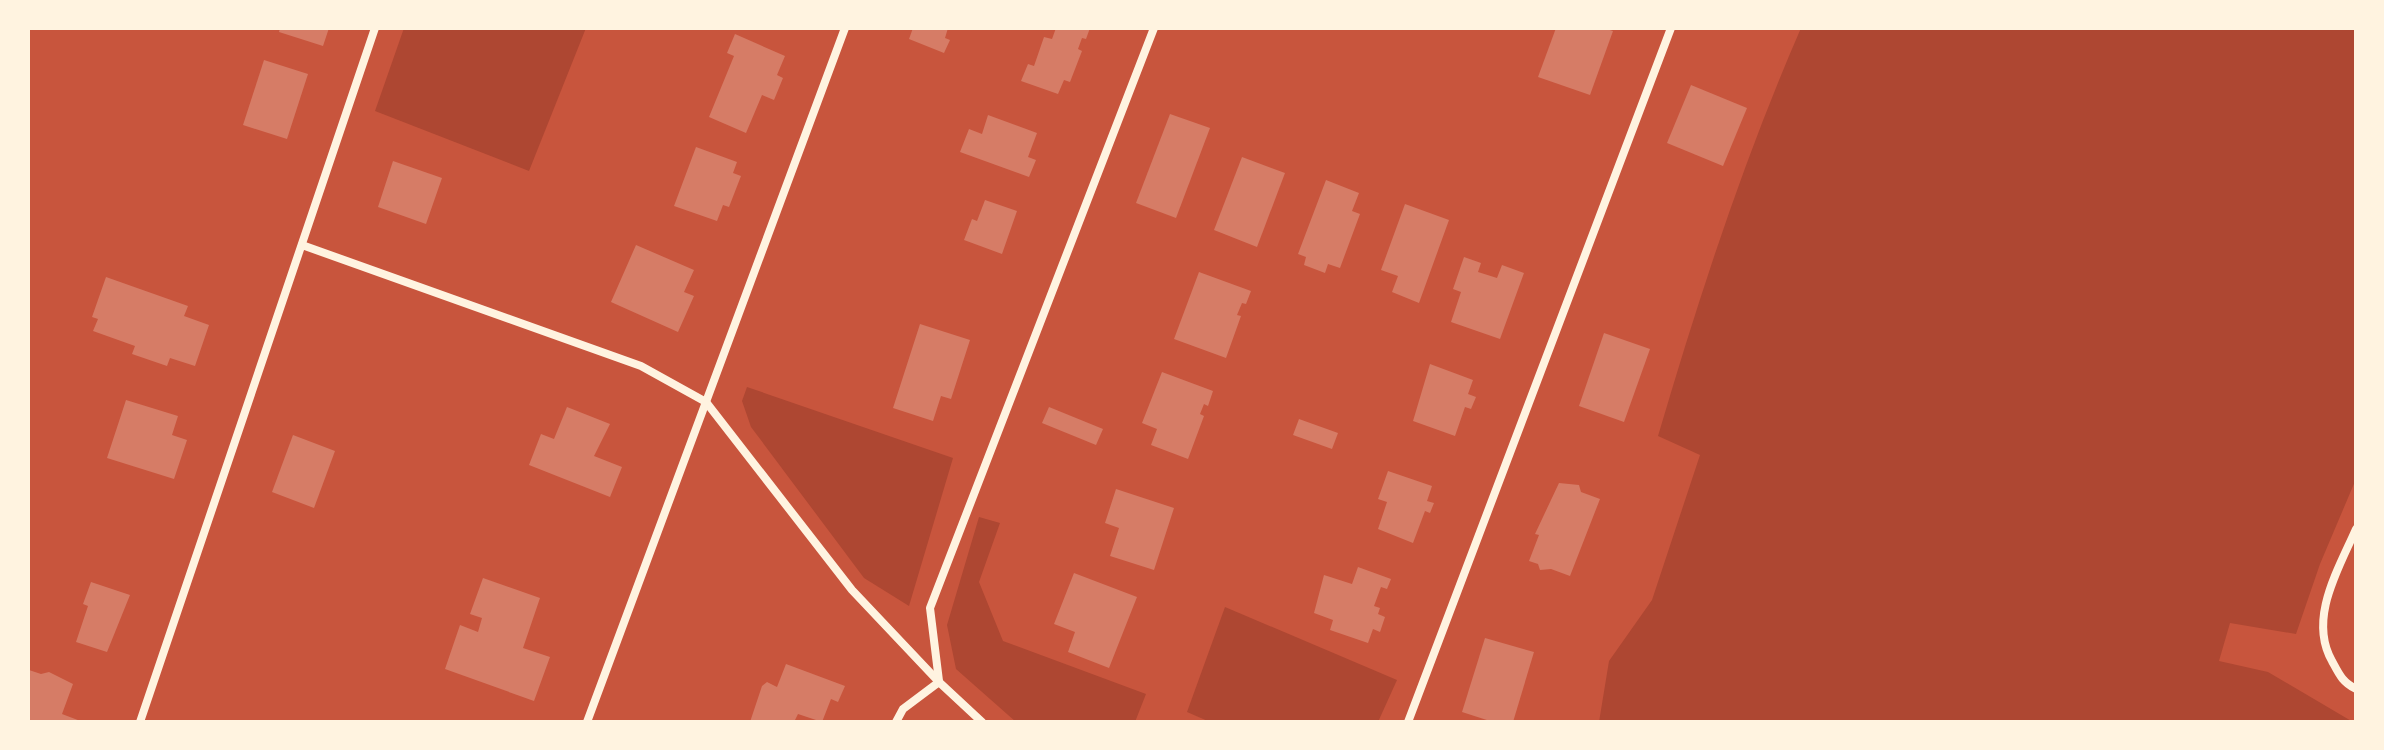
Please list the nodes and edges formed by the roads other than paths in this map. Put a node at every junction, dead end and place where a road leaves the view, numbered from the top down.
1 (375, 28) edge
2 (845, 28) edge
3 (1154, 28) edge
4 (1671, 28) edge
5 (302, 245) junction
6 (706, 402) junction
7 (2356, 529) edge
8 (939, 682) junction
9 (2356, 689) edge
10 (140, 722) edge
11 (587, 722) edge
12 (896, 722) edge
13 (982, 722) edge
14 (1408, 722) edge

1 - 5 street
2 - 6 street
3 - 8 street
4 - 14 street
5 - 6 street
5 - 10 street
6 - 8 street
6 - 11 street
7 - 9 street
8 - 12 street
8 - 13 street

